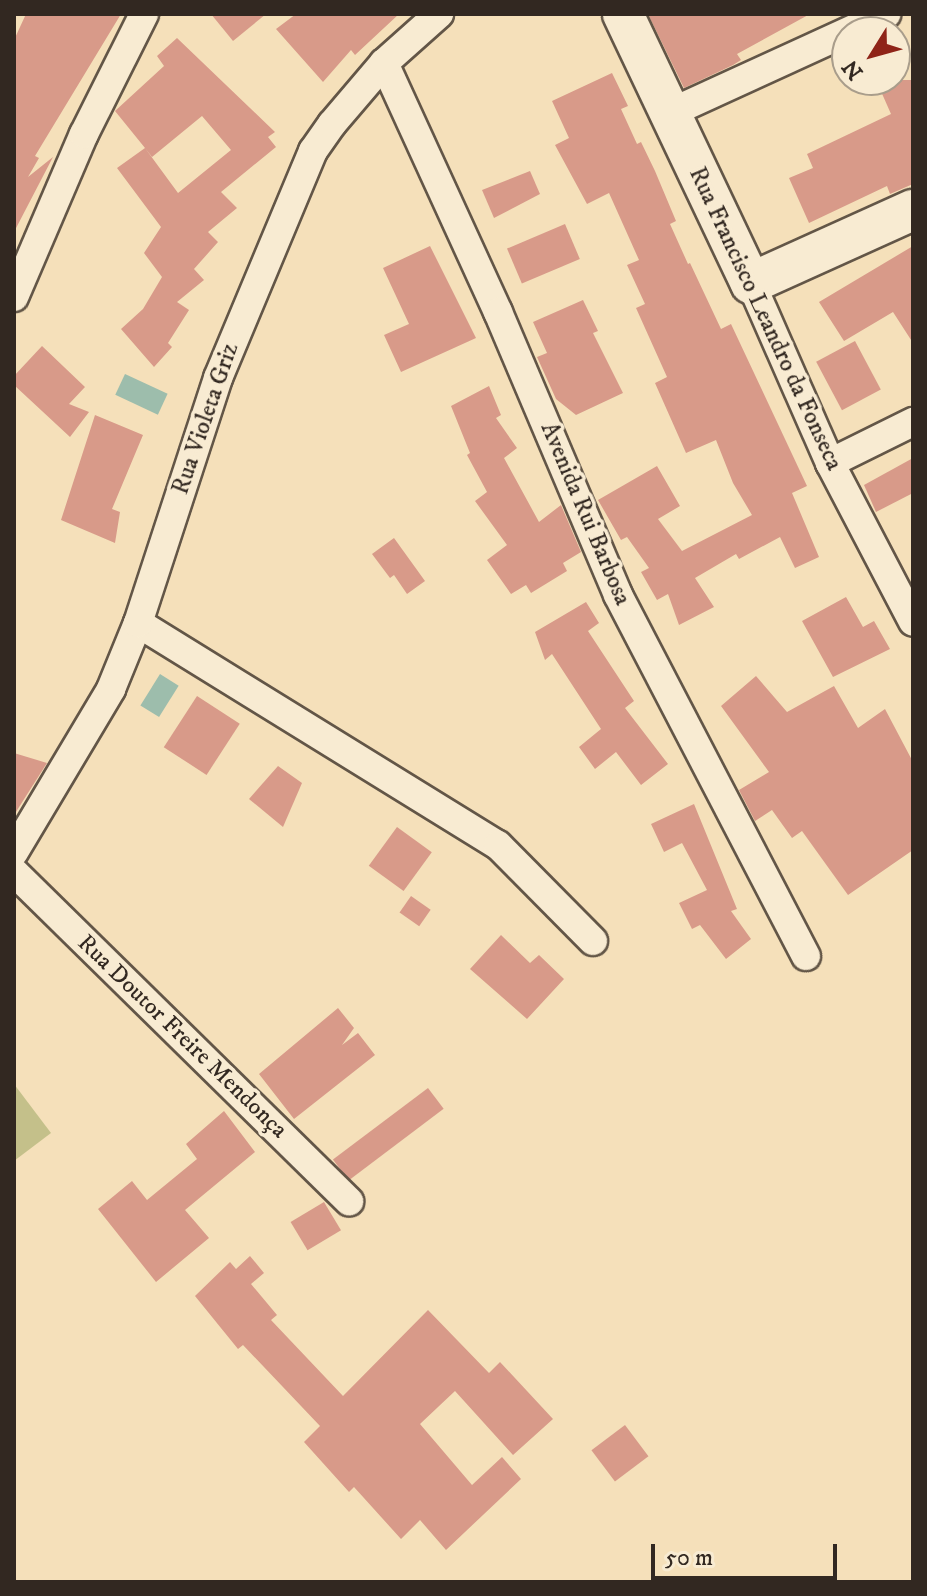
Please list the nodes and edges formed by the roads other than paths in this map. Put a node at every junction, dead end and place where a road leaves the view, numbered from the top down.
1 (144, 14) edge
2 (439, 14) edge
3 (623, 14) edge
4 (886, 14) edge
5 (384, 63) junction
6 (670, 113) junction
7 (913, 210) edge
8 (751, 283) junction
9 (14, 297) edge
10 (913, 422) edge
11 (830, 463) junction
12 (913, 622) edge
13 (138, 623) junction
14 (14, 852) edge
15 (14, 872) edge
16 (593, 941) dead end
17 (806, 956) dead end
18 (349, 1201) dead end

1 - 9 street
2 - 5 street, Rua Violeta Griz
3 - 6 main road, Rua Francisco Leandro da Fonseca
4 - 6 street
5 - 13 street, Rua Violeta Griz
5 - 17 street, Avenida Rui Barbosa
6 - 8 main road, Rua Francisco Leandro da Fonseca
7 - 8 main road
8 - 11 street, Rua Francisco Leandro da Fonseca
10 - 11 street
11 - 12 street, Rua Francisco Leandro da Fonseca
13 - 14 street, Rua Violeta Griz
13 - 16 street
15 - 18 street, Rua Doutor Freire Mendonça

